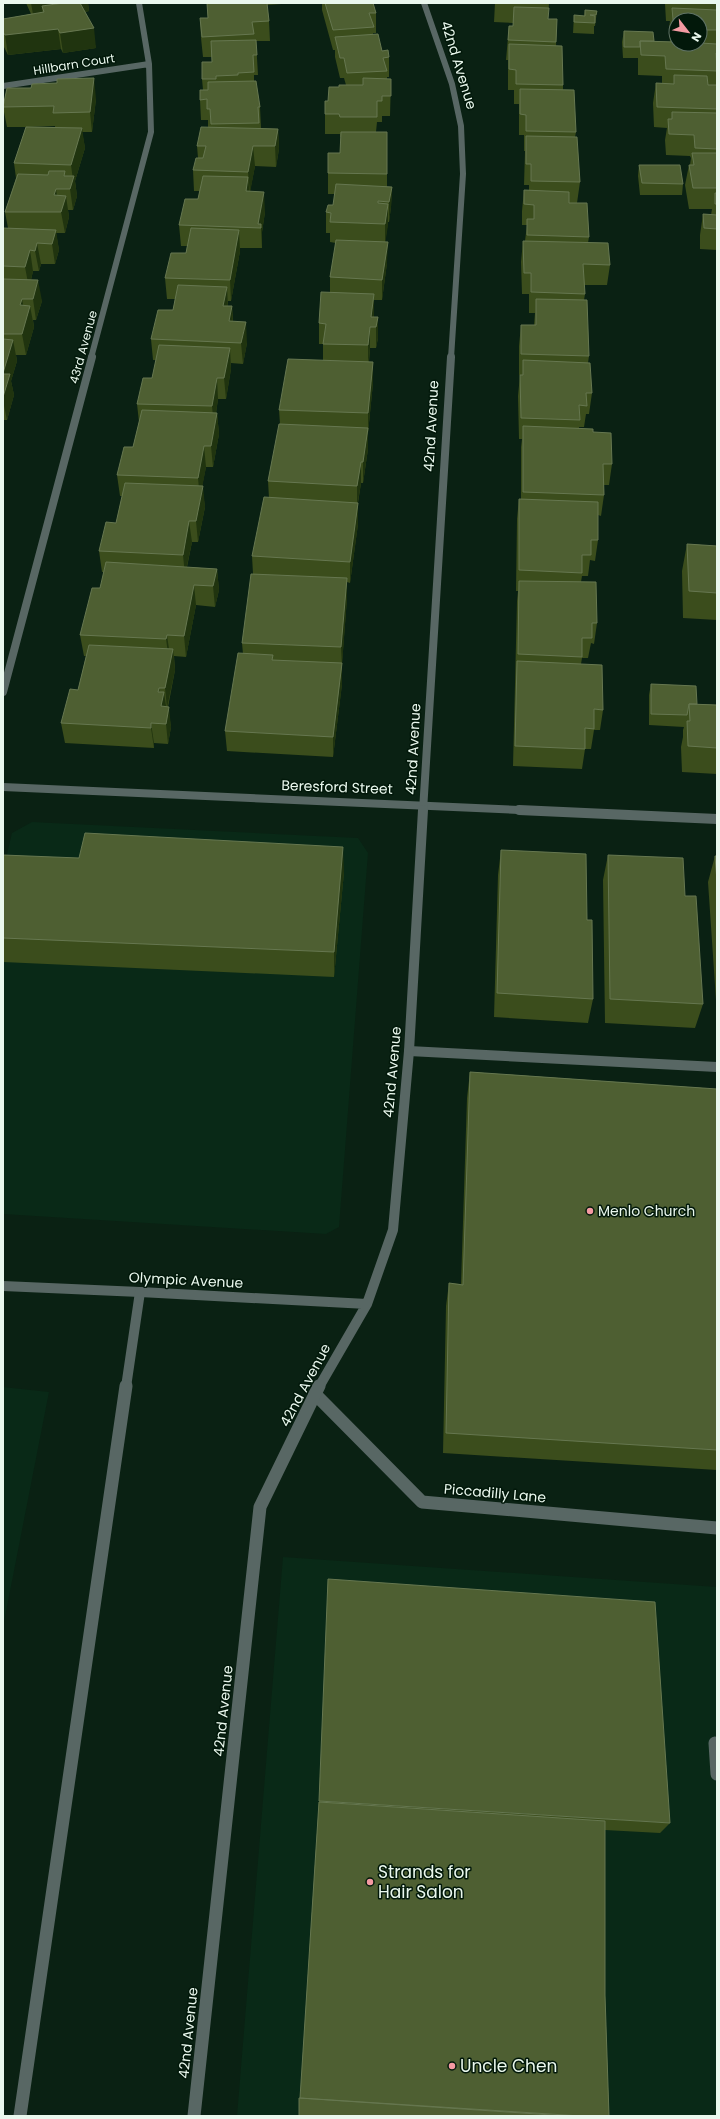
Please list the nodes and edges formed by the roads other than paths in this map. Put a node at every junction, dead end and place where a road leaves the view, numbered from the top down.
1 (139, 3) edge
2 (424, 3) edge
3 (149, 64) junction
4 (3, 86) edge
5 (3, 692) edge
6 (3, 787) edge
7 (424, 804) junction
8 (717, 818) edge
9 (409, 1051) junction
10 (717, 1067) edge
11 (3, 1286) edge
12 (140, 1292) junction
13 (367, 1304) junction
14 (315, 1394) junction
15 (717, 1528) edge
16 (715, 1743) dead end
17 (717, 1774) edge
18 (20, 2116) edge
19 (194, 2116) edge

1 - 3 street, 43rd Avenue
2 - 7 street, 42nd Avenue
3 - 4 street, Hillbarn Court
3 - 5 street, 43rd Avenue
6 - 7 street, Beresford Street
7 - 8 street, Beresford Street
7 - 9 street, 42nd Avenue
9 - 10 street
9 - 13 street, 42nd Avenue
11 - 12 street, Olympic Avenue
12 - 13 street, Olympic Avenue
12 - 18 street
13 - 14 street, 42nd Avenue
14 - 15 street, Piccadilly Lane
14 - 19 street, 42nd Avenue
16 - 17 street

